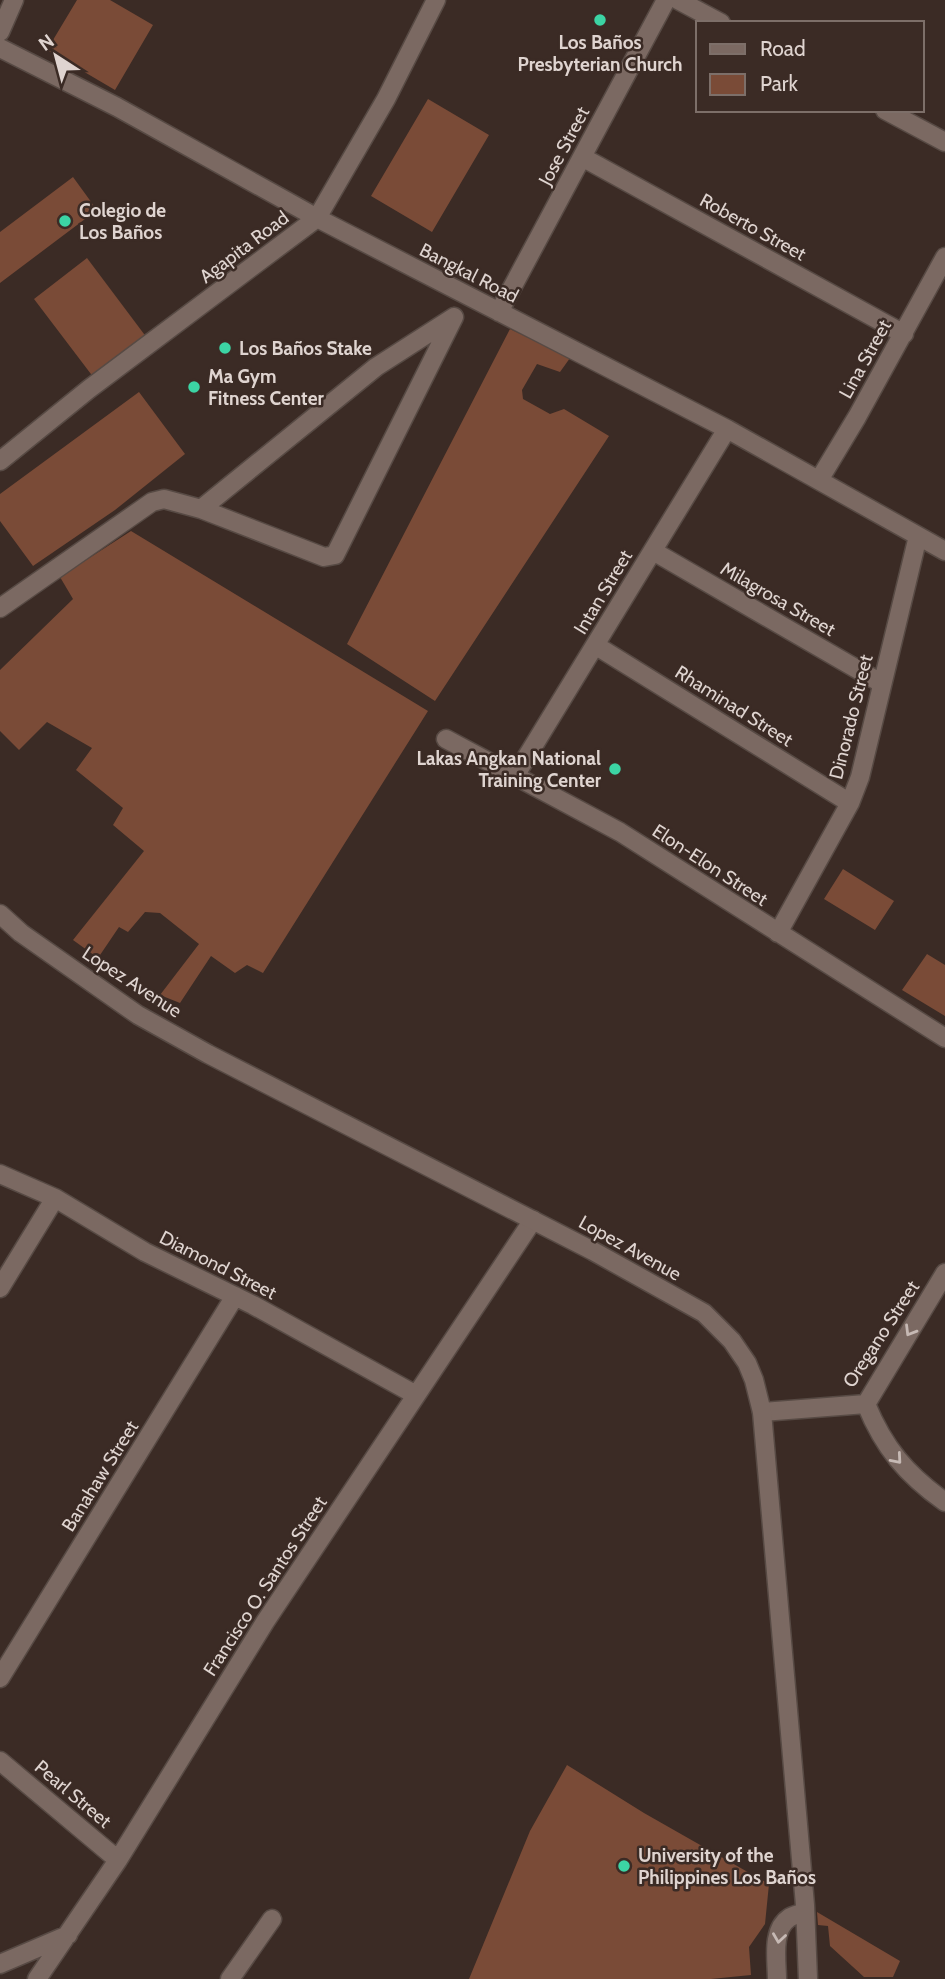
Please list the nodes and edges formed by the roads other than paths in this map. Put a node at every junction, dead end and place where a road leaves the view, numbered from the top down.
1 (14, 0) edge
2 (436, 0) edge
3 (666, 0) edge
4 (678, 0) edge
5 (717, 21) edge
6 (0, 32) edge
7 (0, 48) edge
8 (889, 112) edge
9 (945, 142) edge
10 (582, 157) junction
11 (317, 218) junction
12 (945, 257) edge
13 (469, 296) junction
14 (499, 312) junction
15 (454, 317) junction
16 (904, 334) junction
17 (727, 429) junction
18 (0, 461) edge
19 (819, 480) junction
20 (201, 509) junction
21 (918, 536) junction
22 (653, 551) junction
23 (945, 551) edge
24 (0, 608) edge
25 (595, 645) junction
26 (881, 683) junction
27 (446, 740) dead end
28 (515, 776) junction
29 (850, 803) junction
30 (0, 914) edge
31 (778, 933) junction
32 (945, 1038) edge
33 (0, 1174) edge
34 (55, 1198) junction
35 (533, 1220) junction
36 (945, 1273) edge
37 (0, 1288) edge
38 (234, 1296) junction
39 (416, 1395) junction
40 (866, 1404) junction
41 (762, 1412) junction
42 (945, 1502) edge
43 (0, 1678) edge
44 (0, 1761) edge
45 (118, 1860) junction
46 (805, 1912) junction
47 (272, 1919) dead end
48 (68, 1935) junction
49 (0, 1964) edge
50 (37, 1979) edge
51 (230, 1979) edge
52 (777, 1979) edge
53 (808, 1979) edge

1 - 6 street
2 - 11 street, Agapita Road
3 - 10 street, Jose Street
4 - 5 street
7 - 11 street, Bangkal Road
8 - 9 street
10 - 14 street, Jose Street
10 - 16 street, Roberto Street
11 - 13 street, Bangkal Road
11 - 18 street, Agapita Road
12 - 16 street, Lina Street
13 - 14 street, Bangkal Road
13 - 15 street
14 - 17 street, Bangkal Road
15 - 20 street
15 - 20 street
16 - 19 street, Lina Street
17 - 19 street, Bangkal Road
17 - 22 street, Intan Street
19 - 21 street, Bangkal Road
20 - 24 street
21 - 23 street, Bangkal Road
21 - 26 street, Dinorado Street
22 - 25 street, Intan Street
22 - 26 street, Milagrosa Street
25 - 28 street, Intan Street
25 - 29 street, Rhaminad Street
26 - 29 street, Dinorado Street
27 - 28 street, Elon-Elon Street
28 - 31 street, Elon-Elon Street
29 - 31 street, Dinorado Street
30 - 35 street, Lopez Avenue
31 - 32 street, Elon-Elon Street
33 - 34 street, Diamond Street
34 - 37 street
34 - 38 street, Diamond Street
35 - 39 street, Francisco O. Santos Street
35 - 41 street, Lopez Avenue
36 -> 40 street, Oregano Street
38 - 39 street, Diamond Street
38 - 43 street, Banahaw Street
39 - 45 street, Francisco O. Santos Street
40 - 41 street, Oregano Street
40 -> 42 street
41 - 46 street, Lopez Avenue
44 - 45 street, Pearl Street
45 - 48 street, Francisco O. Santos Street
46 -> 52 street
46 - 53 street, Lopez Avenue
47 - 51 street
48 - 49 street
48 - 50 street, Francisco O. Santos Street

